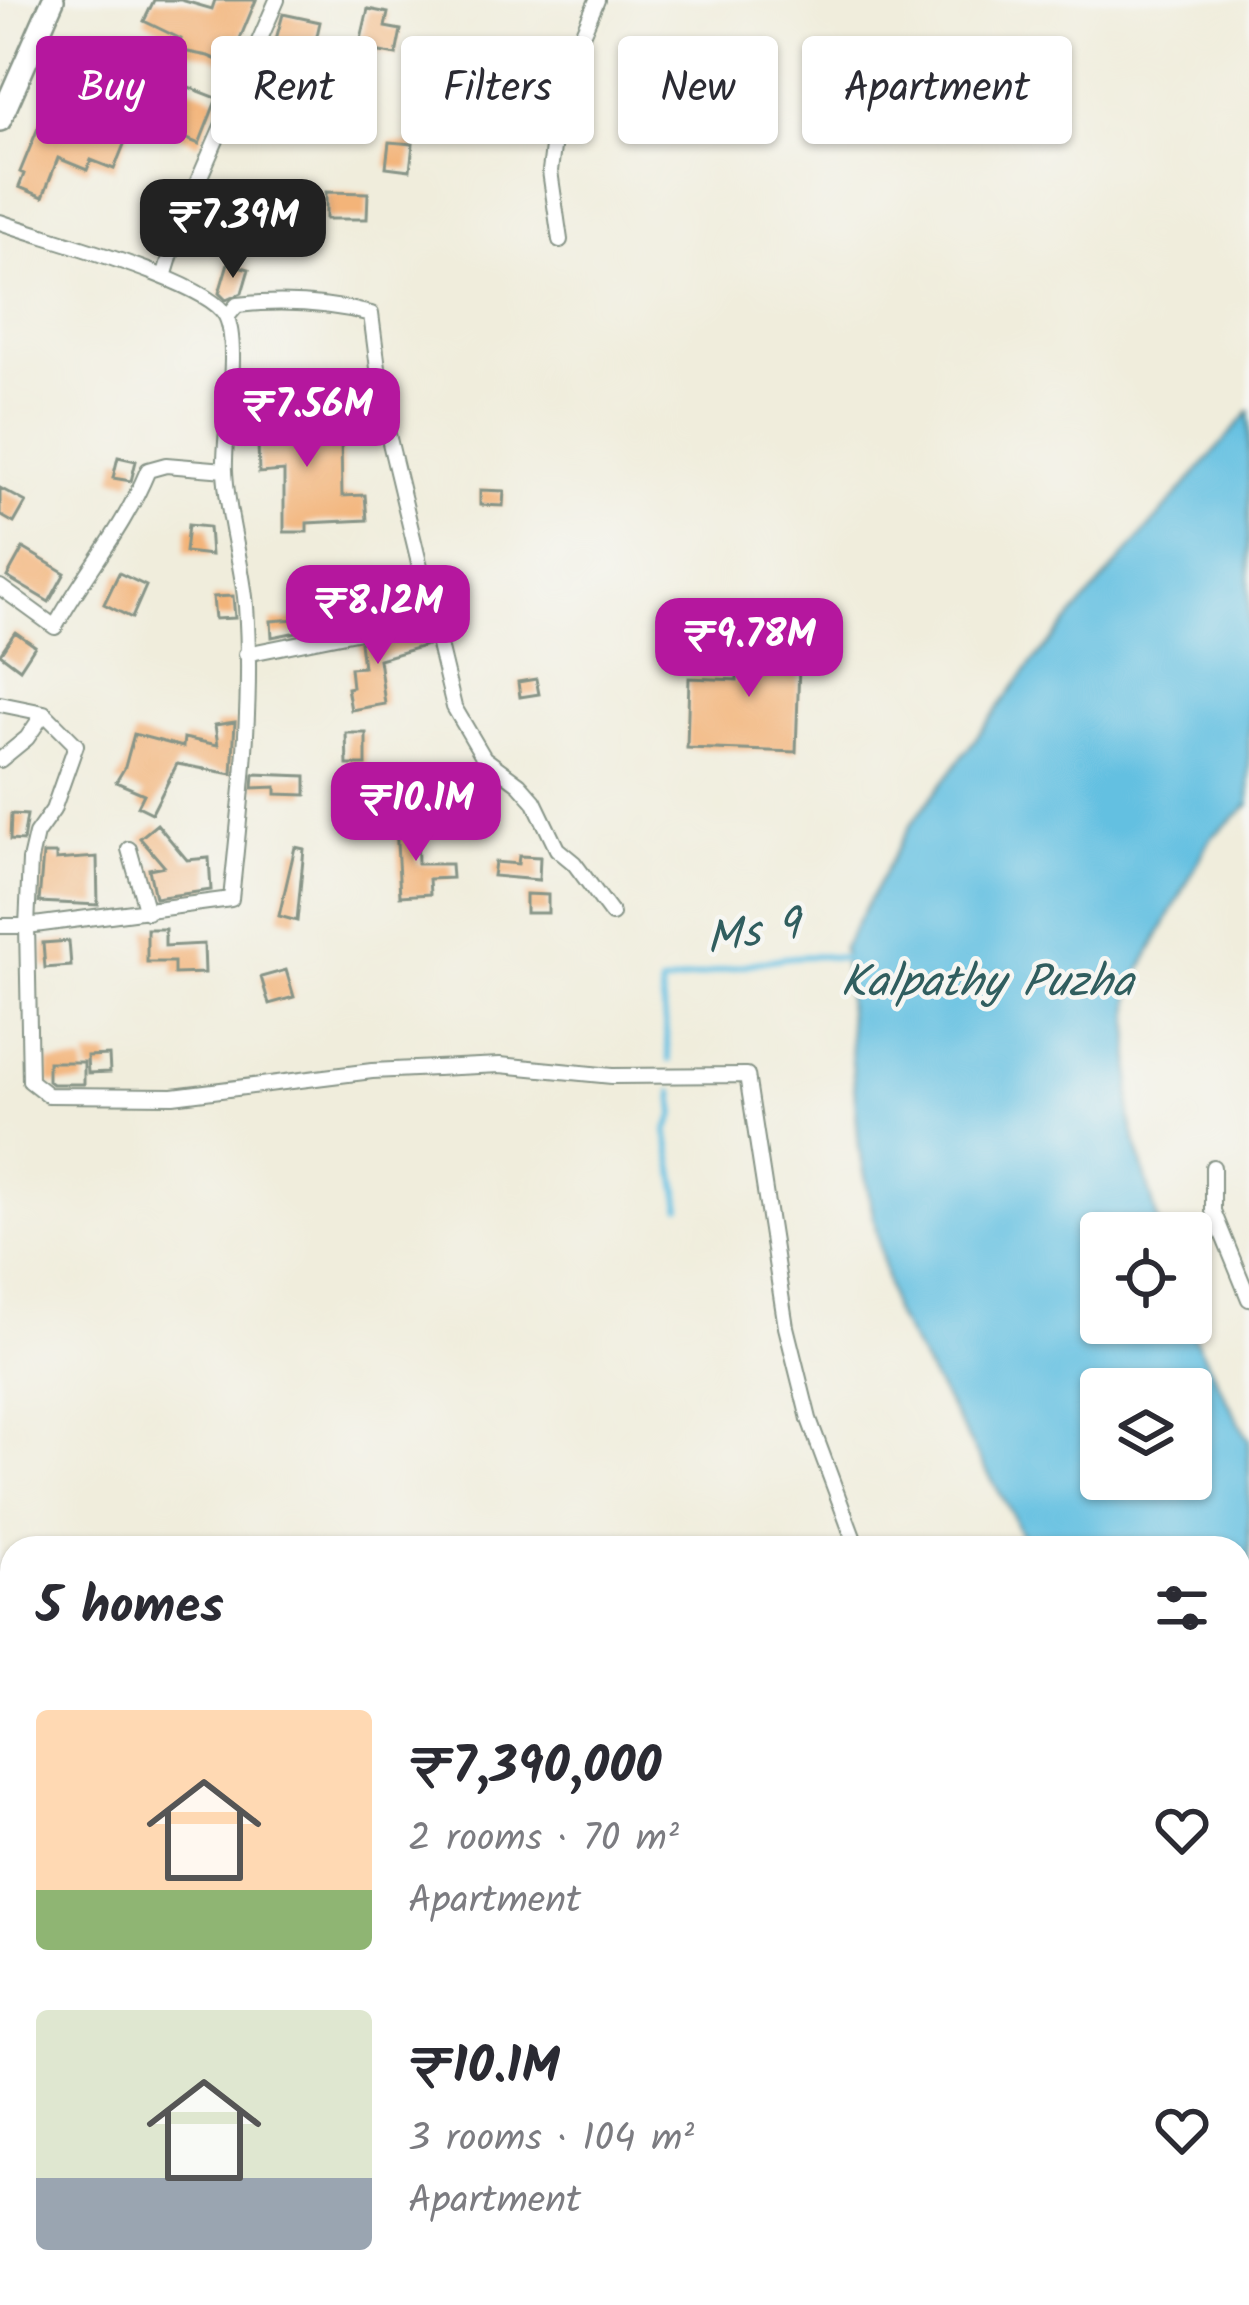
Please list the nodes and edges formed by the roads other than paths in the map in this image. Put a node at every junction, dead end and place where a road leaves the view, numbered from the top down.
1 (52, 0) edge
2 (277, 0) edge
3 (597, 0) edge
4 (0, 120) edge
5 (0, 222) edge
6 (560, 240) dead end
7 (164, 277) junction
8 (226, 317) junction
9 (225, 470) junction
10 (0, 587) edge
11 (432, 609) junction
12 (246, 654) junction
13 (0, 704) edge
14 (44, 713) junction
15 (0, 760) edge
16 (129, 849) dead end
17 (147, 912) junction
18 (612, 914) dead end
19 (0, 926) edge
20 (28, 926) junction
21 (1213, 1167) dead end
22 (1249, 1299) edge
23 (852, 1536) edge

1 - 4 main road
2 - 7 street
3 - 6 street
5 - 7 street
7 - 8 street
8 - 9 street
8 - 11 street
9 - 10 street
9 - 12 street
11 - 12 street
11 - 18 street
12 - 17 street
13 - 14 street
14 - 15 street
14 - 20 street
16 - 17 street
17 - 20 street
19 - 20 street
20 - 23 street
21 - 22 street

